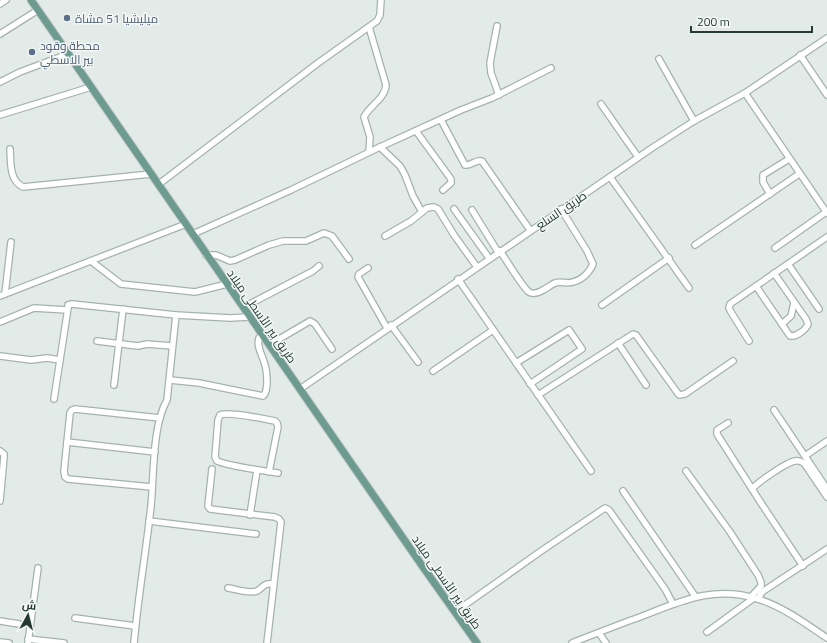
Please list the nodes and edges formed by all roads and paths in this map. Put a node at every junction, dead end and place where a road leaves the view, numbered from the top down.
1 (6, 0) edge
2 (31, 0) edge
3 (381, 0) edge
4 (0, 4) edge
5 (38, 10) junction
6 (497, 26) dead end
7 (369, 27) junction
8 (0, 34) edge
9 (827, 38) edge
10 (68, 54) junction
11 (800, 55) junction
12 (659, 59) dead end
13 (551, 68) dead end
14 (0, 82) edge
15 (91, 87) junction
16 (744, 93) junction
17 (499, 95) junction
18 (827, 95) edge
19 (601, 104) dead end
20 (0, 115) edge
21 (441, 120) junction
22 (694, 121) junction
23 (416, 131) junction
24 (380, 147) junction
25 (10, 148) dead end
26 (369, 152) junction
27 (638, 157) junction
28 (789, 159) junction
29 (151, 174) junction
30 (800, 174) junction
31 (610, 177) junction
32 (159, 184) junction
33 (443, 190) dead end
34 (770, 194) junction
35 (561, 209) junction
36 (454, 210) dead end
37 (472, 210) dead end
38 (422, 212) junction
39 (827, 213) edge
40 (186, 224) junction
41 (530, 230) junction
42 (193, 234) junction
43 (385, 236) dead end
44 (827, 237) edge
45 (11, 242) dead end
46 (695, 245) dead end
47 (775, 248) dead end
48 (499, 252) junction
49 (206, 255) junction
50 (489, 258) junction
51 (669, 258) junction
52 (349, 259) dead end
53 (91, 262) junction
54 (788, 264) junction
55 (319, 266) dead end
56 (477, 267) junction
57 (368, 268) dead end
58 (774, 273) junction
59 (458, 280) junction
60 (228, 284) junction
61 (756, 286) junction
62 (689, 288) dead end
63 (3, 294) edge
64 (794, 303) junction
65 (602, 305) dead end
66 (244, 307) junction
67 (123, 309) junction
68 (819, 309) dead end
69 (67, 310) junction
70 (176, 315) junction
71 (250, 317) junction
72 (0, 322) edge
73 (782, 324) junction
74 (389, 327) junction
75 (493, 330) junction
76 (263, 336) junction
77 (97, 341) dead end
78 (749, 341) dead end
79 (618, 343) junction
80 (119, 344) junction
81 (270, 345) junction
82 (172, 346) junction
83 (332, 349) dead end
84 (0, 356) edge
85 (60, 360) junction
86 (733, 361) dead end
87 (418, 362) dead end
88 (516, 364) junction
89 (433, 371) dead end
90 (170, 380) junction
91 (530, 384) junction
92 (114, 385) dead end
93 (646, 385) dead end
94 (300, 389) junction
95 (538, 395) junction
96 (54, 399) dead end
97 (774, 410) dead end
98 (160, 418) junction
99 (728, 423) dead end
100 (827, 441) edge
101 (67, 442) junction
102 (0, 451) edge
103 (155, 452) junction
104 (805, 456) junction
105 (212, 469) dead end
106 (257, 470) junction
107 (591, 471) dead end
108 (686, 471) dead end
109 (269, 472) junction
110 (278, 473) dead end
111 (152, 487) junction
112 (752, 489) junction
113 (827, 489) edge
114 (623, 491) dead end
115 (827, 498) edge
116 (0, 501) edge
117 (250, 514) junction
118 (149, 522) junction
119 (256, 534) dead end
120 (827, 549) edge
121 (803, 566) junction
122 (38, 568) dead end
123 (273, 584) junction
124 (228, 588) dead end
125 (695, 596) junction
126 (754, 598) junction
127 (673, 604) junction
128 (455, 612) junction
129 (75, 618) dead end
130 (0, 621) edge
131 (19, 624) dead end
132 (136, 626) junction
133 (707, 632) dead end
134 (599, 633) junction
135 (827, 638) edge
136 (28, 641) edge
137 (0, 642) edge
138 (9, 643) edge
139 (64, 643) edge
140 (134, 643) edge
141 (267, 643) edge
142 (477, 643) edge
143 (572, 643) edge
144 (606, 643) edge

1 - 4 street
2 - 5 main road, طريق بير الأسطى ميلاد
3 - 7 street
5 - 8 street
5 - 10 main road, طريق بير الأسطى ميلاد
6 - 17 street
7 - 26 street
7 - 32 street
9 - 11 street, طريق السلع
10 - 14 street
10 - 15 main road, طريق بير الأسطى ميلاد
11 - 16 street, طريق السلع
11 - 18 street
12 - 22 street
13 - 17 street
15 - 20 street
15 - 29 main road, طريق بير الأسطى ميلاد
16 - 22 street, طريق السلع
16 - 28 street
17 - 21 street
19 - 27 street
21 - 23 street
21 - 41 street
22 - 27 street, طريق السلع
23 - 24 street
23 - 33 street
24 - 26 street
24 - 38 street
25 - 29 street
26 - 42 street
27 - 31 street, طريق السلع
28 - 30 street
28 - 34 street
29 - 32 main road, طريق بير الأسطى ميلاد
30 - 34 street
30 - 39 street
31 - 35 street, طريق السلع
31 - 51 street
32 - 40 main road, طريق بير الأسطى ميلاد
34 - 46 street
35 - 41 street, طريق السلع
35 - 48 street
36 - 50 street
37 - 48 street
38 - 43 street
38 - 56 street
39 - 47 street
40 - 42 main road, طريق بير الأسطى ميلاد
40 - 53 street
41 - 48 street, طريق السلع
42 - 49 main road, طريق بير الأسطى ميلاد
44 - 54 street
45 - 63 street
48 - 50 street, طريق السلع
49 - 52 street
49 - 60 main road, طريق بير الأسطى ميلاد
50 - 56 street, طريق السلع
51 - 62 street
51 - 65 street
53 - 60 street
53 - 63 street
54 - 58 street
54 - 68 street
55 - 66 street
56 - 59 street, طريق السلع
57 - 74 street
58 - 61 street
58 - 64 street
59 - 74 street, طريق السلع
59 - 75 street
60 - 66 main road, طريق بير الأسطى ميلاد
61 - 73 street
61 - 78 street
64 - 73 street
64 - 73 street
66 - 71 main road, طريق بير الأسطى ميلاد
67 - 69 street
67 - 70 street
67 - 80 street
69 - 72 street
69 - 85 street
70 - 71 street
70 - 82 street
71 - 76 main road, طريق بير الأسطى ميلاد
74 - 87 street
74 - 94 street, طريق السلع
75 - 88 street
75 - 89 street
76 - 81 main road, طريق بير الأسطى ميلاد
76 - 90 street
77 - 80 street
79 - 86 street
79 - 93 street
79 - 95 street
80 - 82 street
80 - 92 street
81 - 83 street
81 - 94 main road, طريق بير الأسطى ميلاد
82 - 90 street
84 - 85 street
85 - 96 street
88 - 91 street
88 - 91 street
90 - 98 street
91 - 95 street
94 - 128 main road, طريق بير الأسطى ميلاد
95 - 107 street
97 - 104 street
98 - 101 street
98 - 103 street
99 - 112 street
100 - 104 street
101 - 103 street
101 - 111 street
102 - 116 street
103 - 111 street
104 - 113 street
105 - 117 street
106 - 109 street
106 - 109 street
106 - 117 street
108 - 126 street
109 - 110 street
111 - 118 street
112 - 115 street
112 - 121 street
114 - 125 street
117 - 123 street
118 - 119 street
118 - 132 street
120 - 121 street
121 - 126 street
122 - 136 street
123 - 124 street
123 - 141 street
125 - 126 street
125 - 127 street
126 - 133 street
126 - 135 street
127 - 128 street
127 - 134 street
128 - 142 main road, طريق بير الأسطى ميلاد
129 - 132 street
130 - 131 street
132 - 140 street
134 - 143 street
134 - 144 street
136 - 139 street
137 - 138 street

